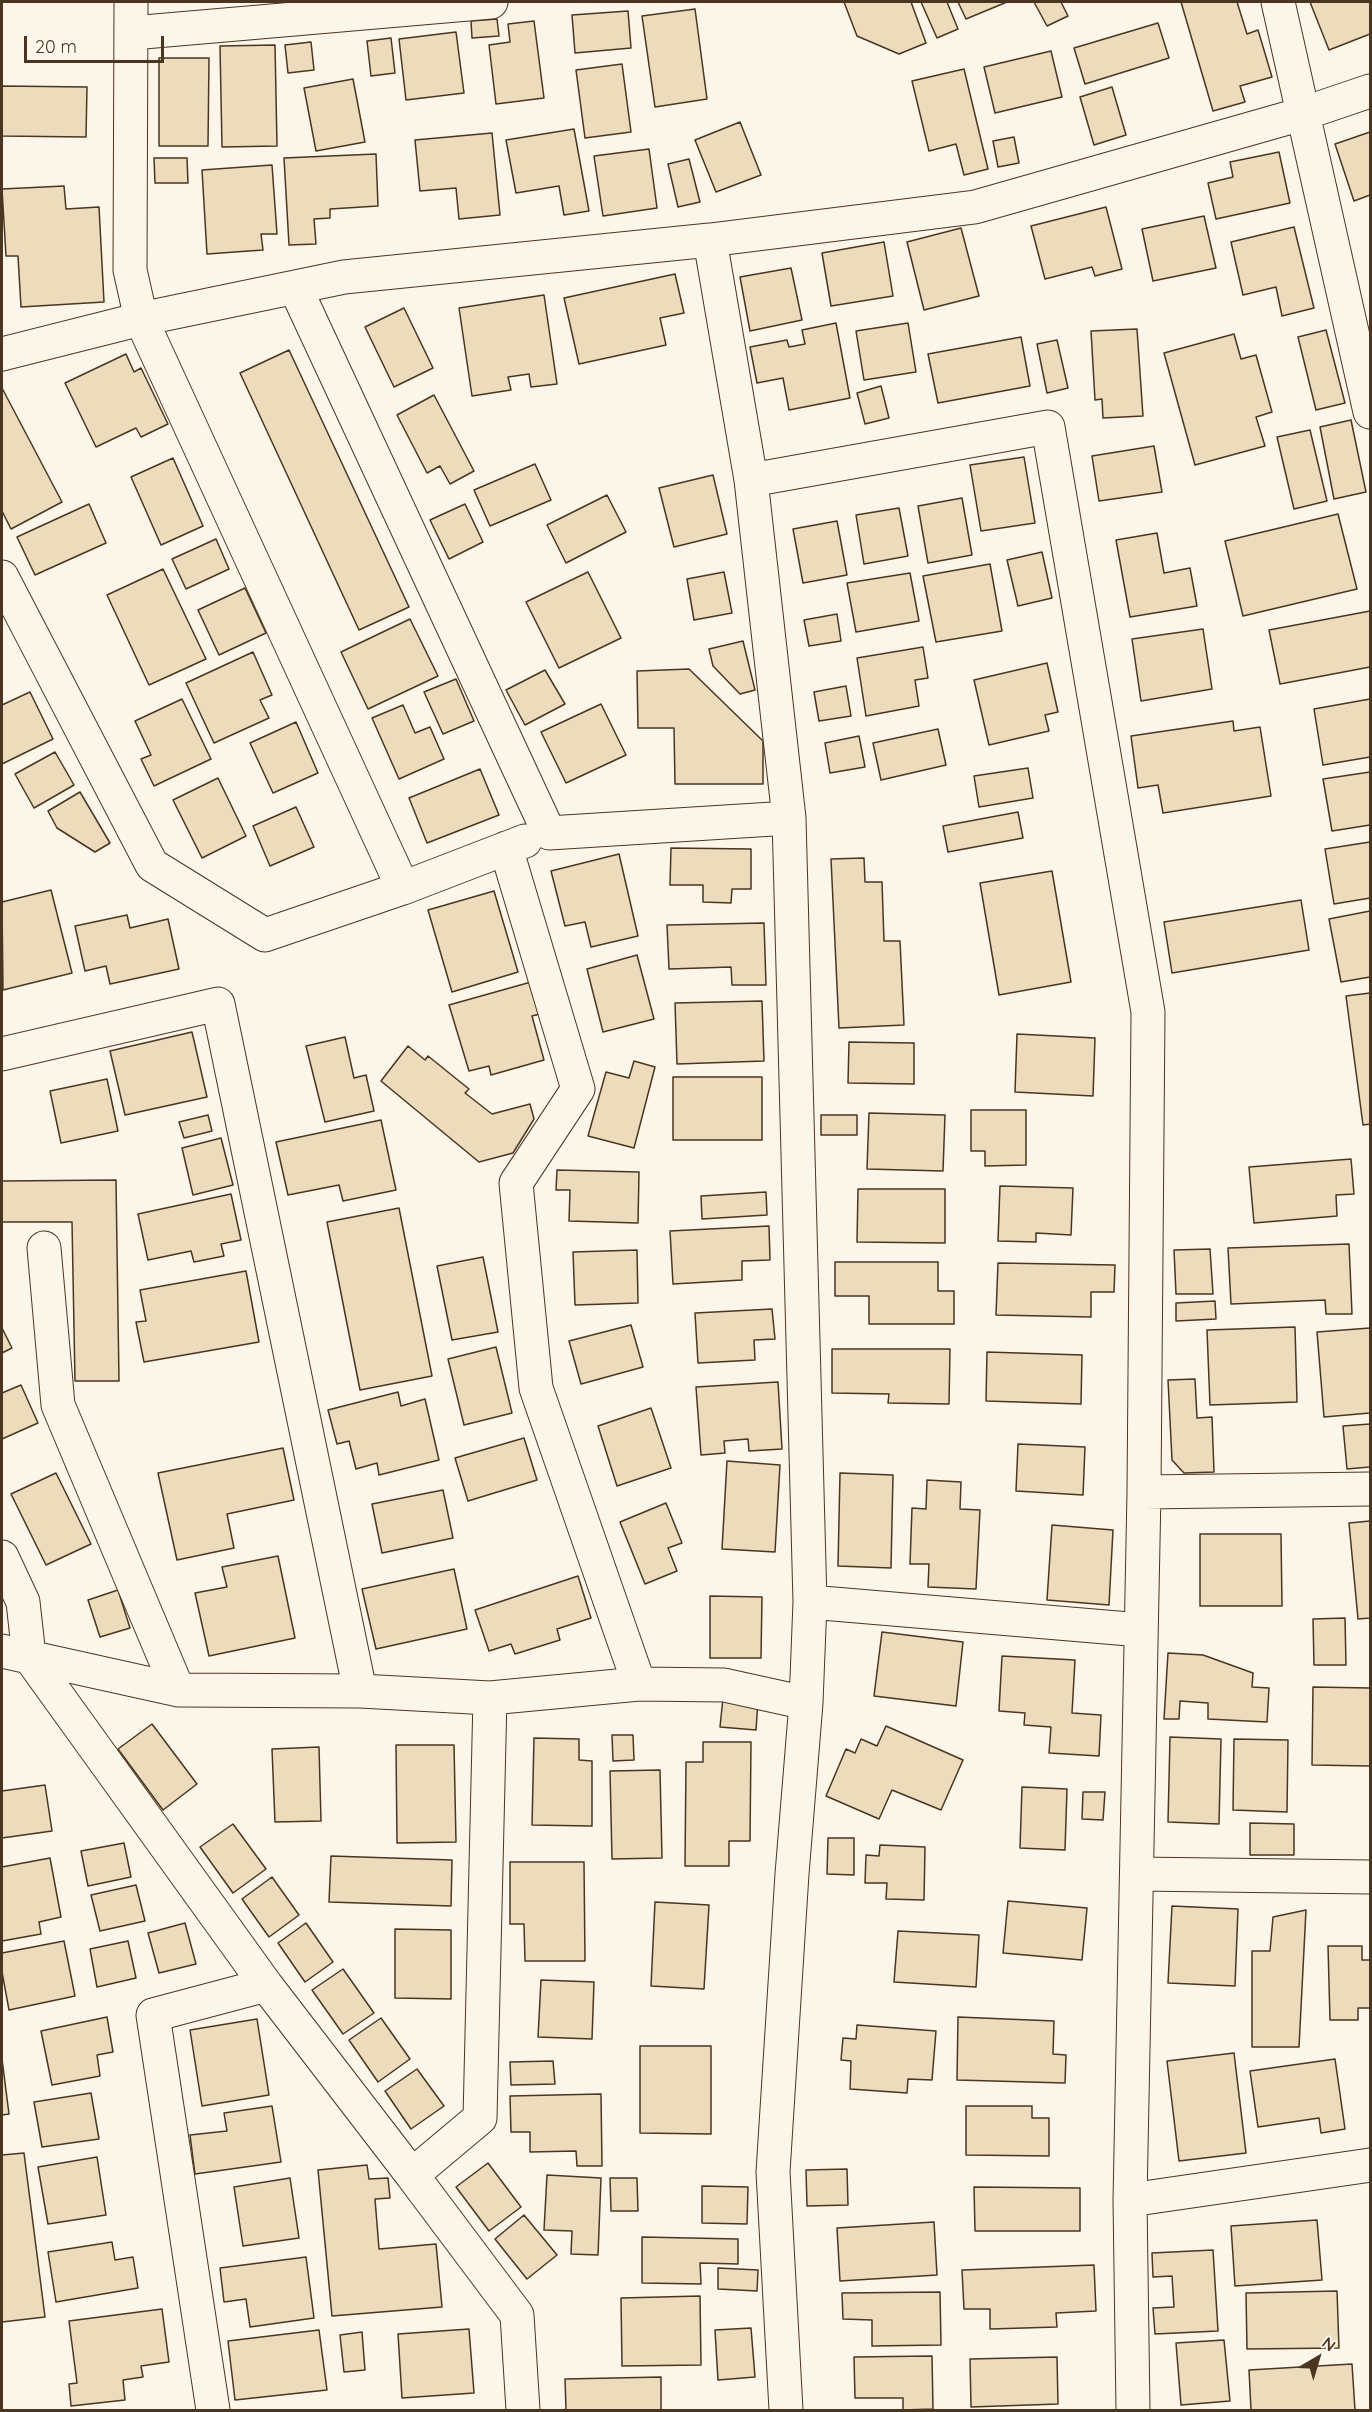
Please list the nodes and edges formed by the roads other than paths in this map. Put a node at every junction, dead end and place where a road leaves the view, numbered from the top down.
1 (491, 2) edge
2 (1278, 2) edge
3 (360, 7) edge
4 (131, 17) edge
5 (1371, 91) edge
6 (1302, 114) junction
7 (710, 240) junction
8 (295, 287) junction
9 (141, 319) junction
10 (2, 354) edge
11 (1371, 412) edge
12 (751, 480) junction
13 (2, 577) edge
14 (789, 818) junction
15 (549, 833) junction
16 (506, 848) junction
17 (404, 888) junction
18 (2, 1054) edge
19 (44, 1248) dead end
20 (1371, 1489) edge
21 (1144, 1491) junction
22 (2, 1557) edge
23 (810, 1602) junction
24 (1141, 1630) junction
25 (15, 1654) edge
26 (639, 1684) junction
27 (178, 1690) junction
28 (360, 1691) junction
29 (490, 1698) junction
30 (806, 1703) junction
31 (1137, 1874) junction
32 (1371, 1877) edge
33 (266, 1985) junction
34 (1370, 2166) edge
35 (412, 2175) junction
36 (1130, 2200) junction
37 (213, 2410) edge
38 (523, 2410) edge
39 (786, 2410) edge
40 (1133, 2410) edge

1 - 3 street
2 - 6 street
3 - 4 street
4 - 9 street
5 - 6 street
6 - 7 street
6 - 11 street
7 - 8 street
7 - 12 street
8 - 9 street
8 - 15 street
9 - 10 street
9 - 17 street
12 - 14 street
12 - 21 street
13 - 17 street
14 - 15 street
14 - 23 street
15 - 16 street
16 - 17 street
16 - 26 street
18 - 28 street
19 - 27 street
20 - 21 street
21 - 24 street
22 - 25 street
23 - 24 street
23 - 30 street
24 - 31 street
25 - 27 street
25 - 33 street
26 - 29 street
26 - 30 street
27 - 28 street
28 - 29 street
29 - 35 street
30 - 39 street
31 - 32 street
31 - 36 street
33 - 35 street
33 - 37 street
34 - 36 street
35 - 38 street
36 - 40 street

